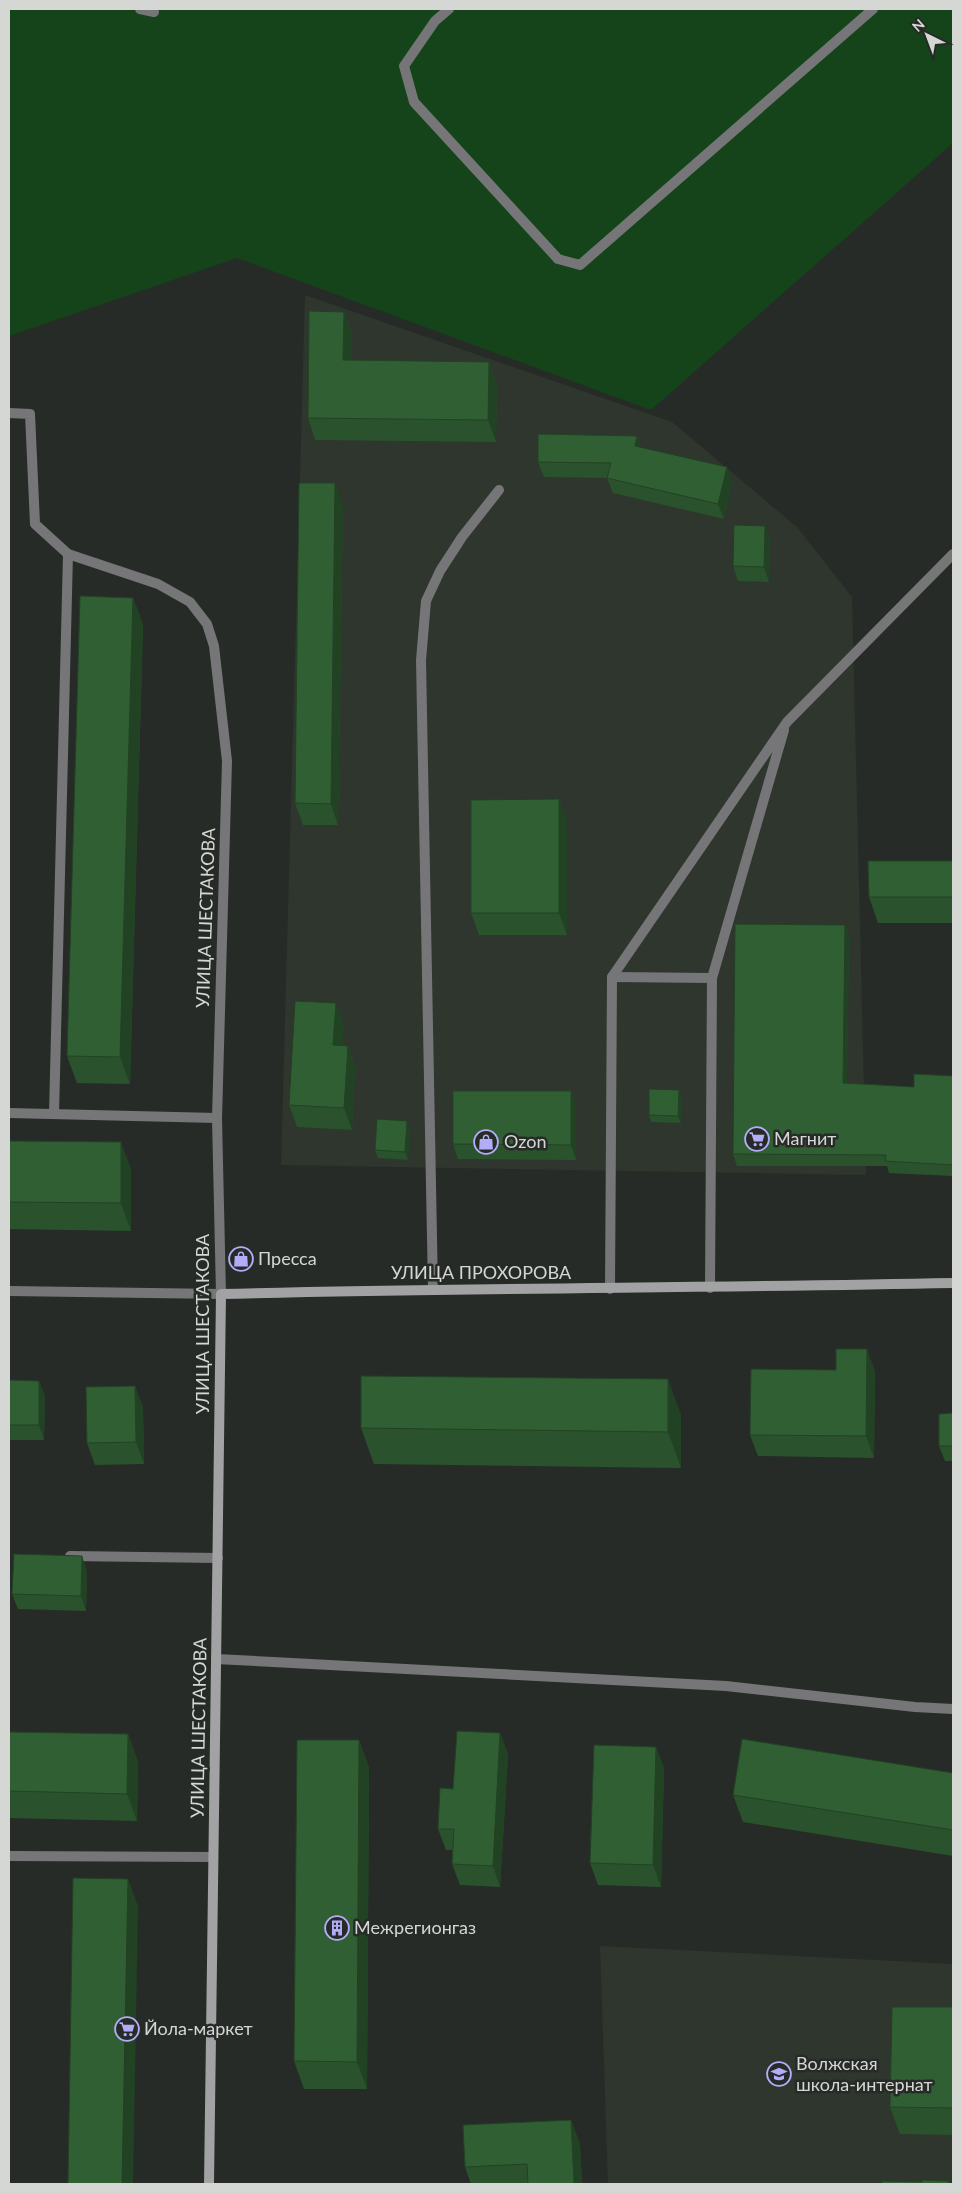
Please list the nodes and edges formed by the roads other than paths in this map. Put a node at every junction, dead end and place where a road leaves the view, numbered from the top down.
1 (140, 9) edge
2 (449, 9) edge
3 (873, 9) edge
4 (154, 12) dead end
5 (9, 413) edge
6 (499, 490) dead end
7 (68, 554) junction
8 (953, 554) edge
9 (787, 722) junction
10 (612, 977) junction
11 (712, 978) junction
12 (9, 1113) edge
13 (54, 1114) junction
14 (217, 1118) junction
15 (953, 1283) edge
16 (710, 1288) junction
17 (433, 1289) junction
18 (610, 1289) junction
19 (9, 1291) edge
20 (222, 1294) junction
21 (58, 1556) edge
22 (218, 1558) junction
23 (216, 1659) junction
24 (953, 1709) edge
25 (9, 1856) edge
26 (213, 1858) junction
27 (209, 2184) edge

1 - 4 street
2 - 3 street
5 - 7 street
6 - 17 street
7 - 13 street
7 - 14 street, УЛИЦА ШЕСТАКОВА
8 - 9 street
9 - 10 street
9 - 11 street
10 - 11 street
10 - 18 street
11 - 16 street
12 - 13 street
13 - 14 street
14 - 20 street, УЛИЦА ШЕСТАКОВА
15 - 16 main road, УЛИЦА ПРОХОРОВА
16 - 18 main road, УЛИЦА ПРОХОРОВА
17 - 18 main road, УЛИЦА ПРОХОРОВА
17 - 20 main road, УЛИЦА ПРОХОРОВА
19 - 20 street, УЛИЦА ПРОХОРОВА
20 - 22 main road, УЛИЦА ШЕСТАКОВА
21 - 22 street
22 - 23 main road, УЛИЦА ШЕСТАКОВА
23 - 24 street
23 - 26 main road, УЛИЦА ШЕСТАКОВА
25 - 26 street
26 - 27 main road, УЛИЦА ШЕСТАКОВА

